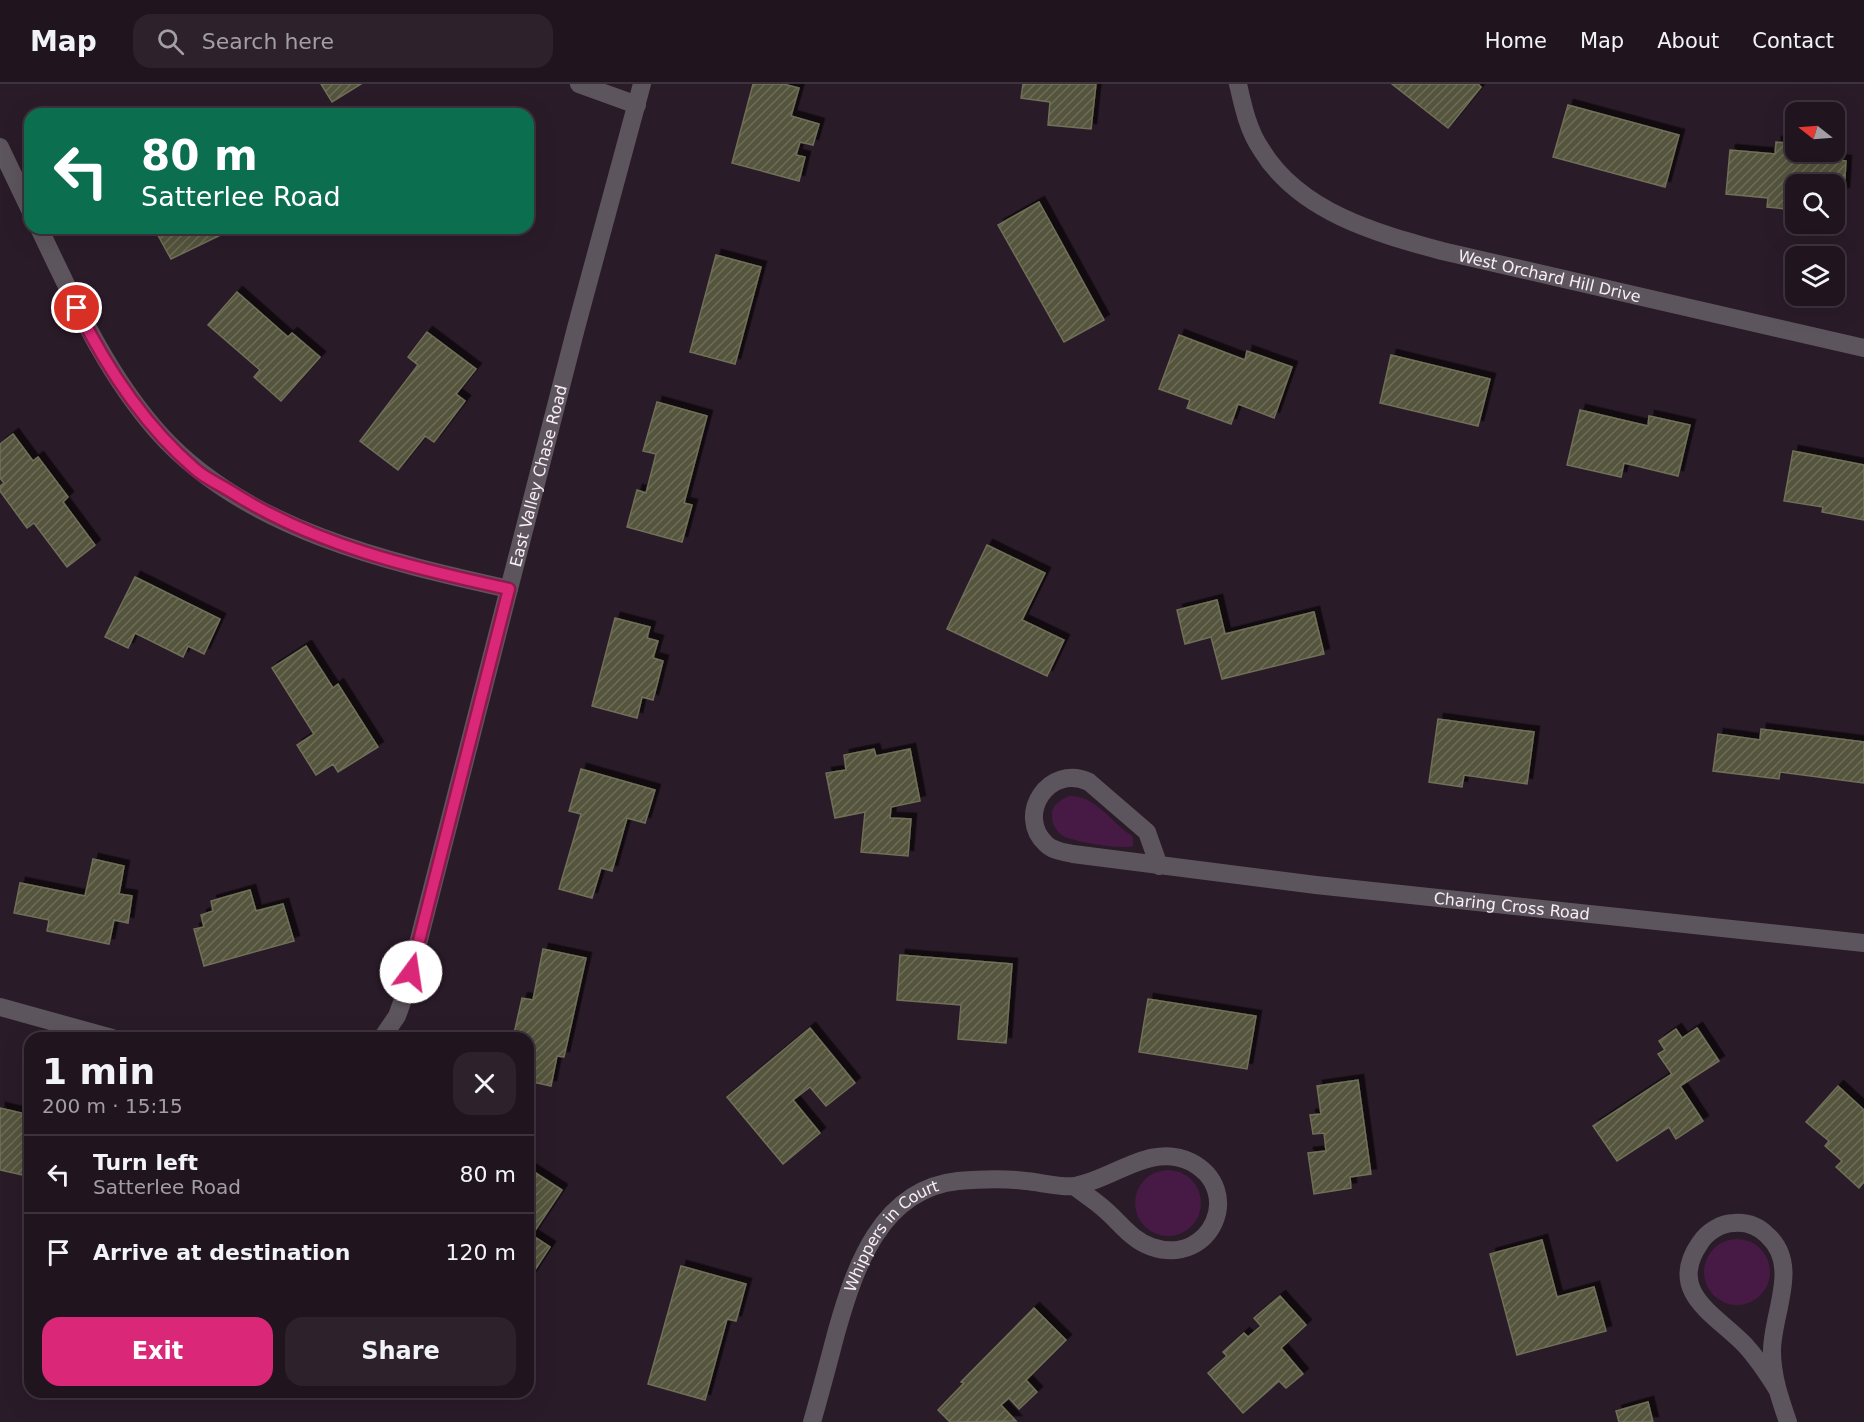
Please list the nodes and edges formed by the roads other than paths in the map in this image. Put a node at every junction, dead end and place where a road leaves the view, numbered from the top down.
1 (579, 84) edge
2 (642, 84) edge
3 (1238, 84) edge
4 (637, 105) junction
5 (0, 147) edge
6 (24, 197) edge
7 (42, 234) edge
8 (1864, 348) edge
9 (509, 589) junction
10 (1159, 866) junction
11 (1864, 943) edge
12 (0, 1007) edge
13 (90, 1032) edge
14 (386, 1032) edge
15 (1074, 1186) junction
16 (1777, 1389) junction
17 (812, 1422) edge
18 (1788, 1422) edge

1 - 4 street
2 - 4 street, East Valley Chase Road
3 - 8 street, West Orchard Hill Drive
4 - 9 street, East Valley Chase Road
5 - 6 street
7 - 9 street
9 - 14 street, East Valley Chase Road
10 - 10 street, Charing Cross Road
10 - 11 street, Charing Cross Road
12 - 13 street
15 - 15 street, Whippers in Court
15 - 17 street, Whippers in Court
16 - 16 street
16 - 18 street

